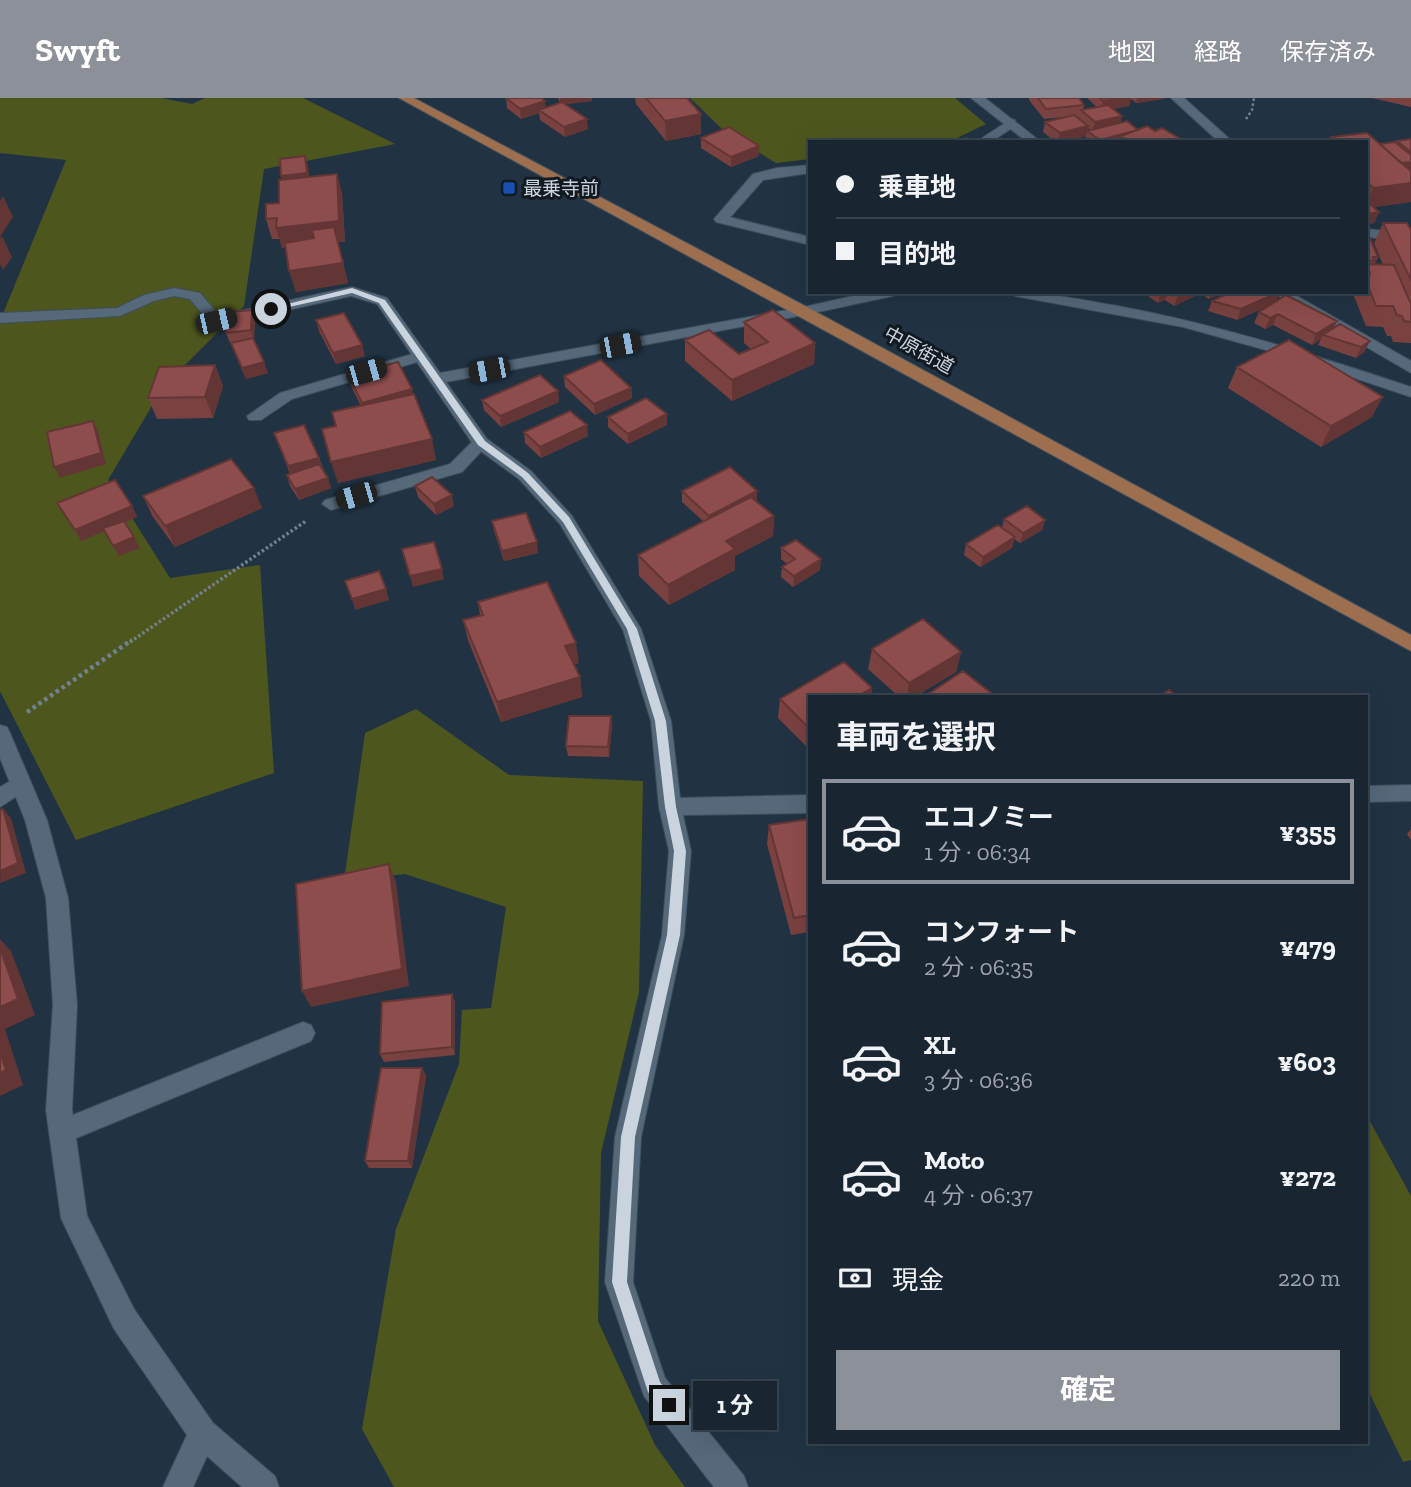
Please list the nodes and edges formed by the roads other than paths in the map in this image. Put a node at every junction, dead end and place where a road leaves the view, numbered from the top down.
1 (405, 98) edge
2 (977, 98) edge
3 (1177, 98) edge
4 (1011, 123) junction
5 (985, 140) edge
6 (1032, 140) edge
7 (1225, 140) edge
8 (808, 169) edge
9 (1368, 233) edge
10 (1411, 238) edge
11 (808, 241) edge
12 (884, 294) edge
13 (1026, 294) edge
14 (1282, 294) edge
15 (804, 311) junction
16 (0, 318) edge
17 (419, 357) junction
18 (1411, 368) edge
19 (436, 379) junction
20 (1411, 392) edge
21 (255, 416) dead end
22 (481, 443) junction
23 (331, 504) road end
24 (1411, 644) edge
25 (0, 733) edge
26 (21, 783) junction
27 (1411, 793) edge
28 (1368, 794) edge
29 (0, 798) edge
30 (808, 804) edge
31 (670, 807) junction
32 (303, 1033) dead end
33 (62, 1132) junction
34 (203, 1433) junction
35 (178, 1487) edge
36 (264, 1487) edge
37 (733, 1487) edge

1 - 15 main road, 中原街道
2 - 4 street
3 - 7 street
4 - 5 street
4 - 6 street
8 - 11 street
9 - 10 street
12 - 15 street
13 - 20 street
14 - 18 street
15 - 19 street
15 - 24 main road, 中原街道
16 - 17 street
17 - 19 street
17 - 21 street
19 - 22 street
22 - 23 street
22 - 31 street
25 - 26 street
26 - 29 street
26 - 33 street
27 - 28 street
30 - 31 street
31 - 37 street
32 - 33 street
33 - 34 street
34 - 35 street
34 - 36 street

